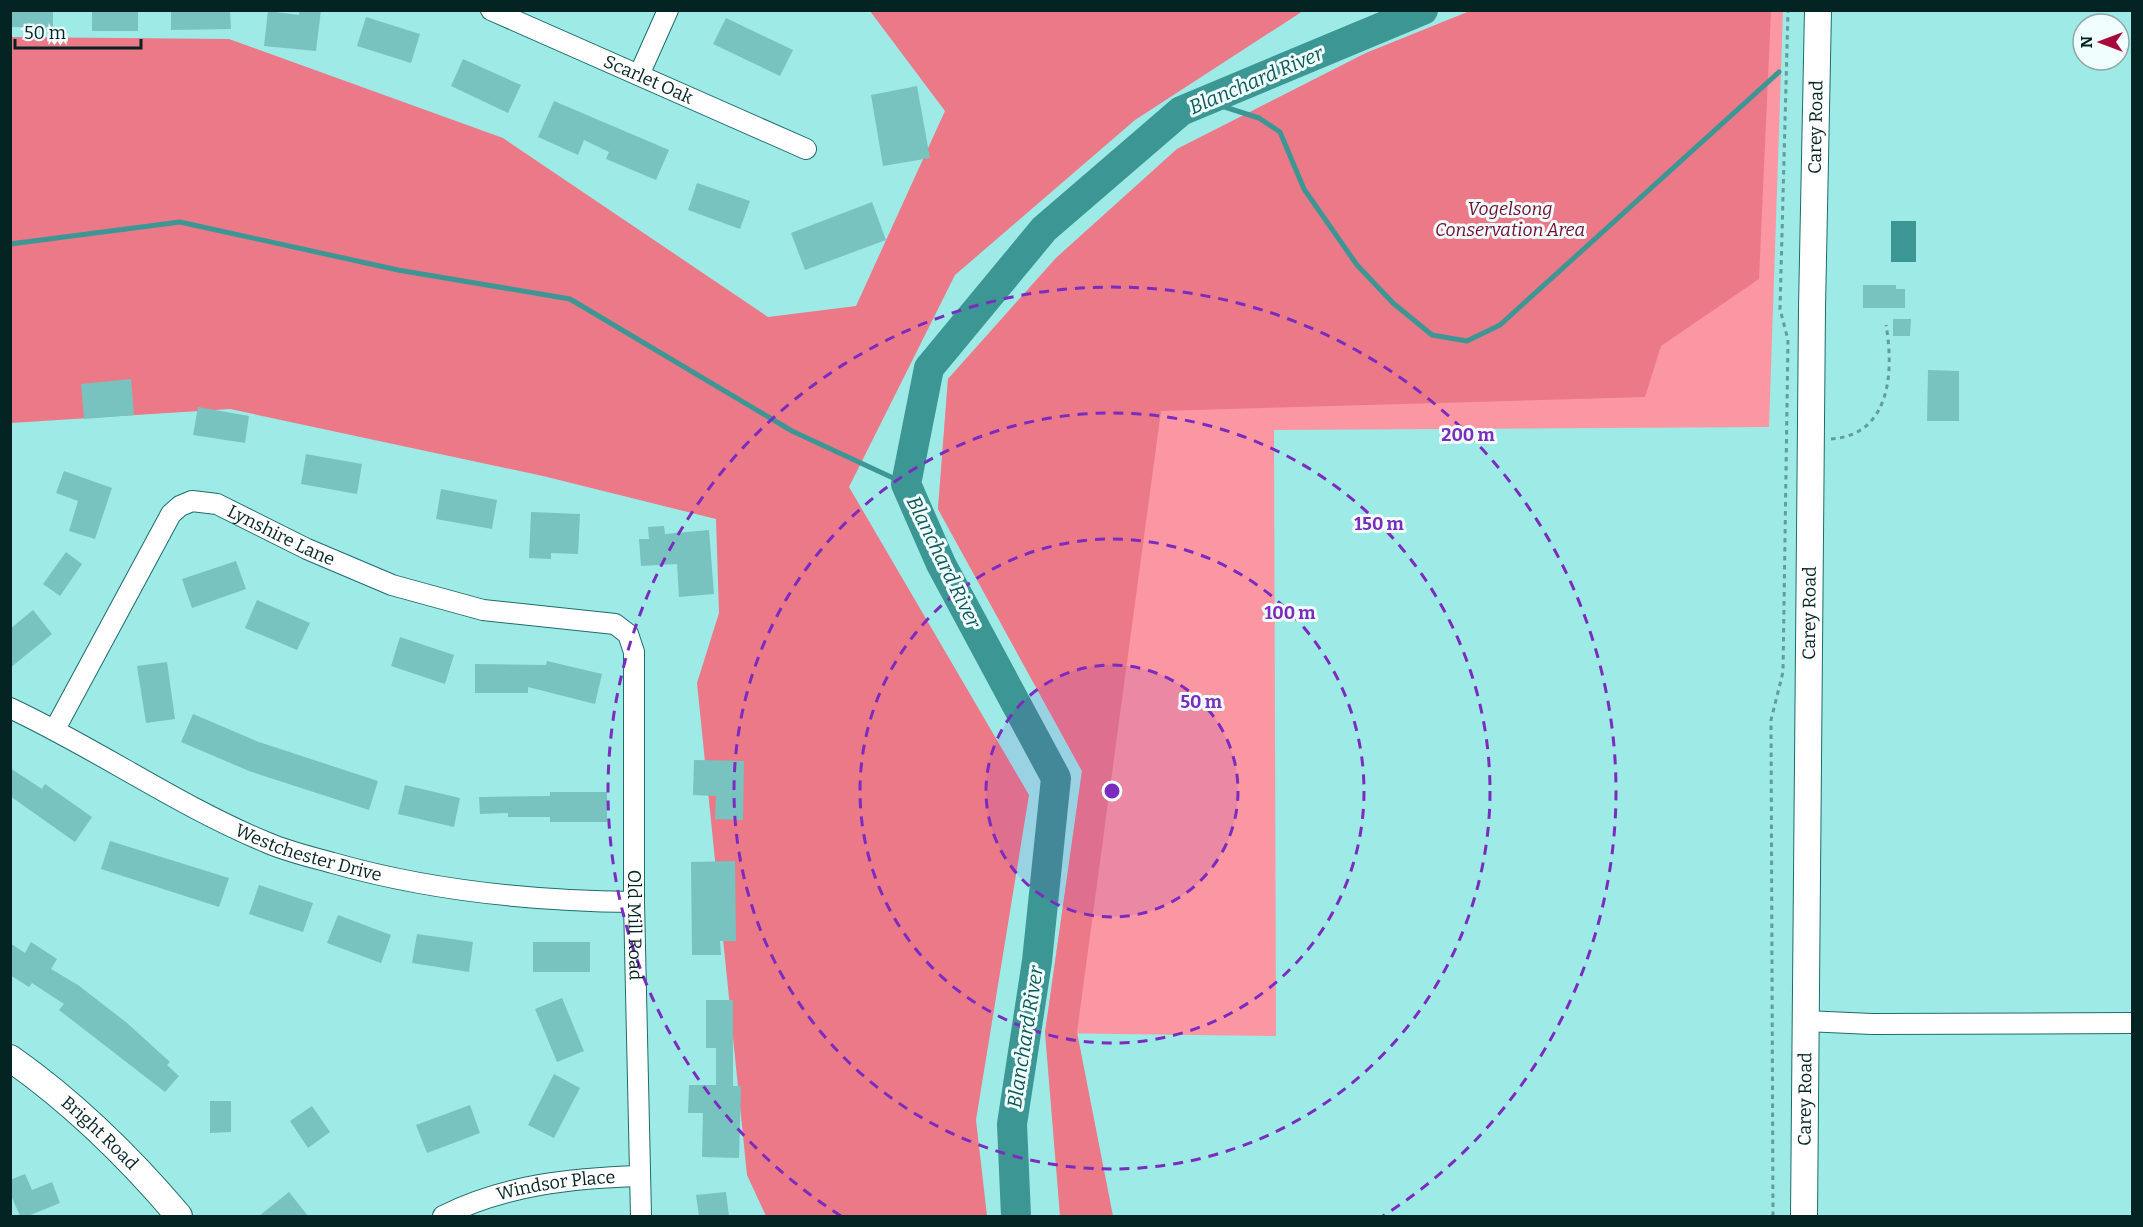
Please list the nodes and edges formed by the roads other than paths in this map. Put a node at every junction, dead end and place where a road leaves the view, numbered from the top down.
1 (492, 10) edge
2 (668, 10) edge
3 (1818, 10) edge
4 (639, 75) junction
5 (806, 149) dead end
6 (628, 634) joint
7 (10, 708) edge
8 (55, 729) junction
9 (634, 902) junction
10 (1805, 1022) junction
11 (2133, 1023) edge
12 (10, 1058) edge
13 (640, 1176) junction
14 (179, 1216) edge
15 (443, 1216) edge
16 (641, 1216) edge
17 (1804, 1216) edge

1 - 4 street, Scarlet Oak
2 - 4 street
3 - 10 main road, Carey Road
4 - 5 street, Scarlet Oak
6 - 8 street, Lynshire Lane
6 - 9 street, Old Mill Road
7 - 8 street, Westchester Drive
8 - 9 street, Westchester Drive
9 - 13 street, Old Mill Road
10 - 11 street
10 - 17 main road, Carey Road
12 - 14 main road, Bright Road
13 - 15 street, Windsor Place
13 - 16 street, Old Mill Road

